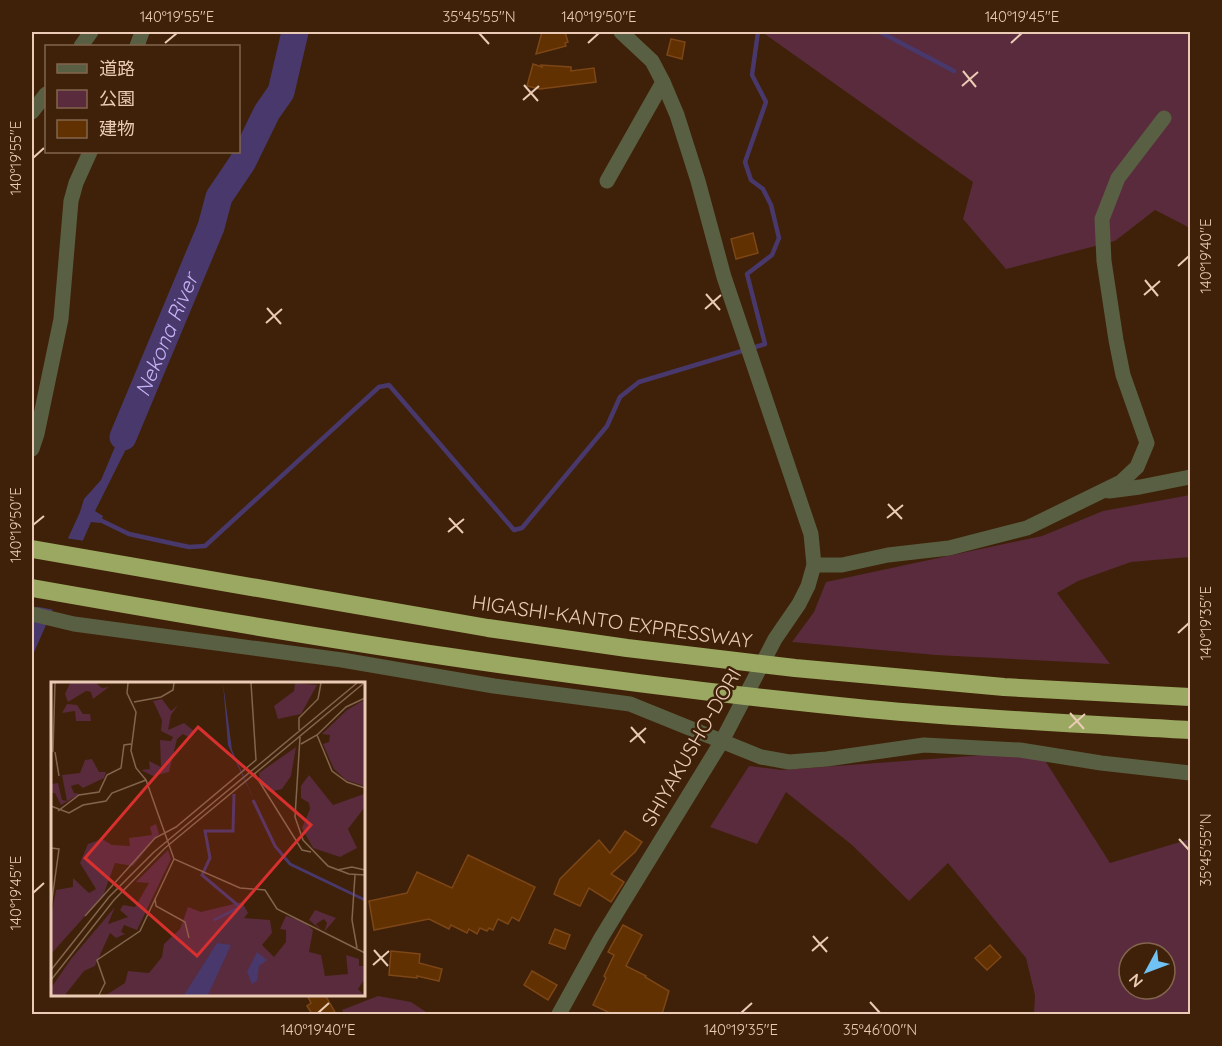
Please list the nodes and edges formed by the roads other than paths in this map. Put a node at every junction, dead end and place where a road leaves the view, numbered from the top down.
1 (91, 32) edge
2 (621, 32) edge
3 (82, 45) edge
4 (663, 82) junction
5 (45, 95) edge
6 (32, 112) edge
7 (1164, 118) dead end
8 (90, 153) edge
9 (607, 181) dead end
10 (32, 449) edge
11 (1191, 477) edge
12 (1106, 491) junction
13 (32, 549) edge
14 (814, 565) junction
15 (32, 588) edge
16 (32, 614) edge
17 (1191, 698) edge
18 (1191, 730) edge
19 (722, 741) junction
20 (1191, 773) edge
21 (559, 1014) edge

1 - 3 street
2 - 4 street, SHIYAKUSHO-DORI
4 - 9 street
4 - 14 street, SHIYAKUSHO-DORI
5 - 6 street
7 - 12 street
8 - 10 street
11 - 12 street
12 - 14 street
13 - 17 highway, HIGASHI-KANTO EXPRESSWAY
14 - 19 street, SHIYAKUSHO-DORI
15 - 18 highway
16 - 19 street
19 - 20 street
19 - 21 street, SHIYAKUSHO-DORI

